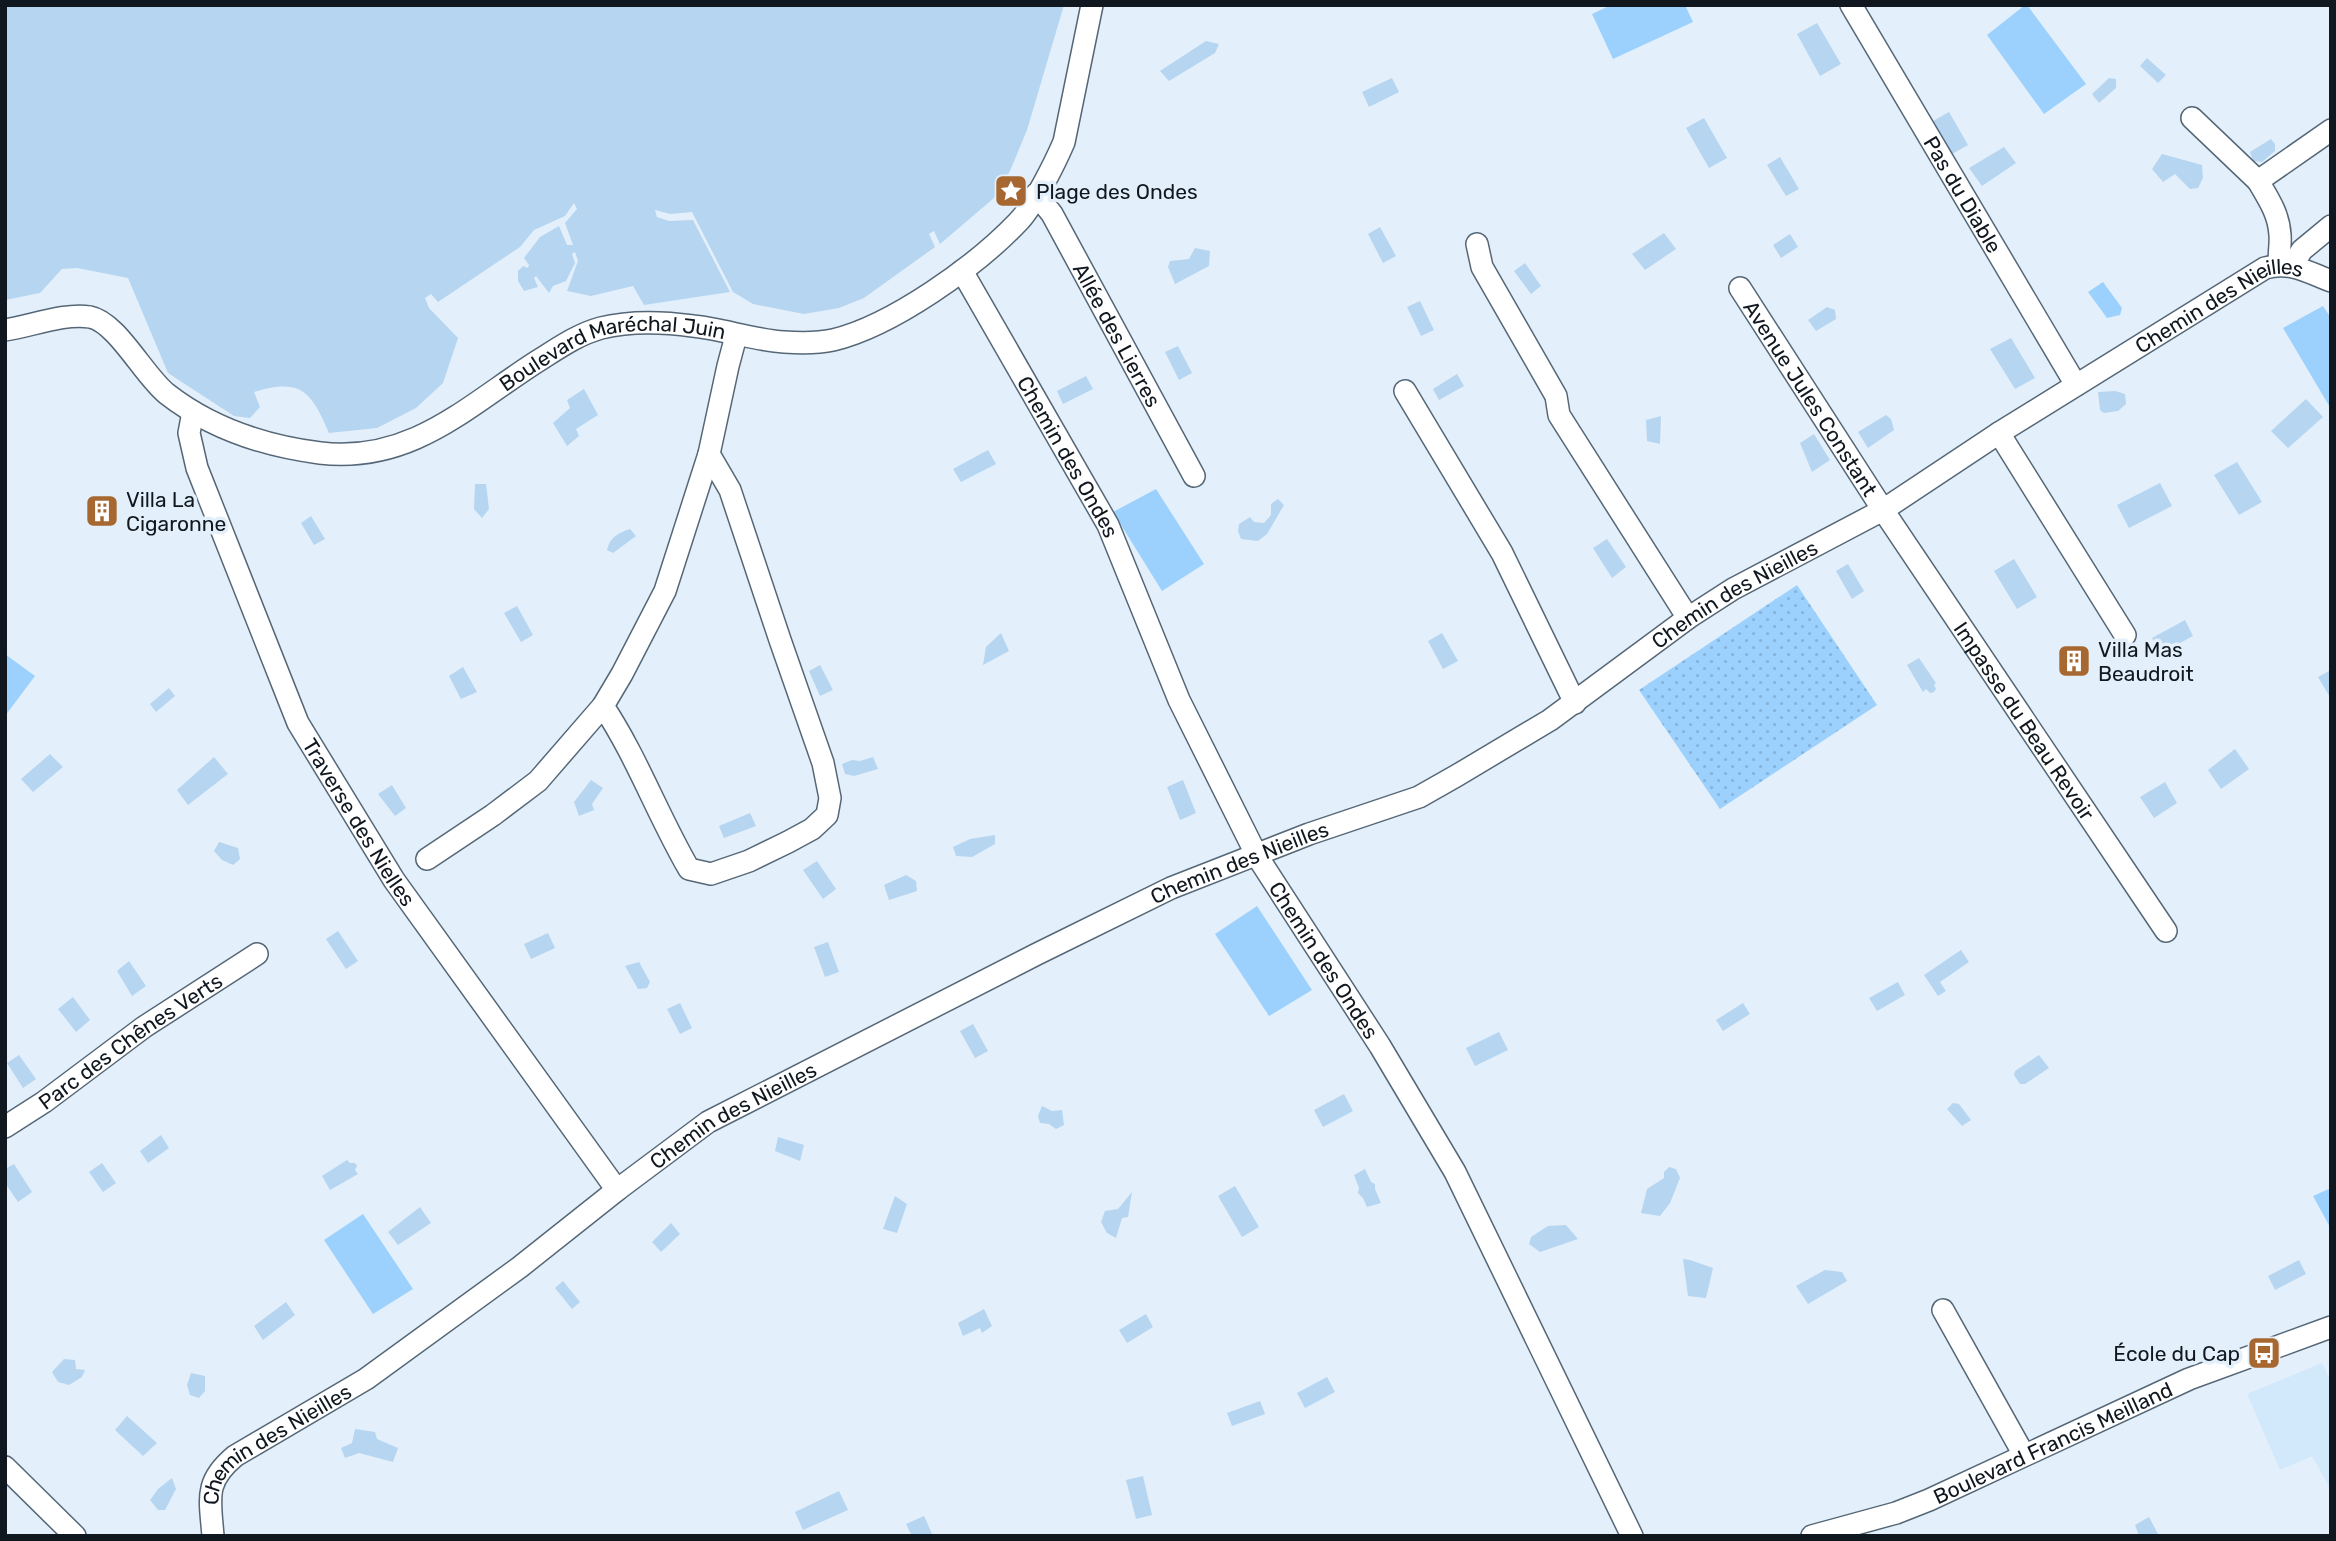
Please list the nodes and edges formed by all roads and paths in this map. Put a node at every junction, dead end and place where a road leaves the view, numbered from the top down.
1 (1092, 5) edge
2 (1851, 5) edge
3 (2192, 118) dead end
4 (2331, 130) edge
5 (2258, 181) junction
6 (1036, 194) junction
7 (2331, 226) edge
8 (1477, 244) dead end
9 (2286, 265) junction
10 (962, 271) junction
11 (2331, 281) edge
12 (1740, 288) dead end
13 (5, 330) edge
14 (736, 336) junction
15 (2076, 385) junction
16 (1405, 391) dead end
17 (193, 412) junction
18 (1999, 433) junction
19 (709, 454) junction
20 (1194, 476) dead end
21 (1883, 510) junction
22 (1688, 618) junction
23 (2125, 635) dead end
24 (1575, 703) junction
25 (603, 706) junction
26 (1257, 856) junction
27 (427, 859) dead end
28 (2166, 931) dead end
29 (257, 954) dead end
30 (5, 1127) edge
31 (617, 1190) junction
32 (1943, 1310) dead end
33 (2331, 1328) edge
34 (2024, 1455) junction
35 (5, 1466) edge
36 (75, 1536) edge
37 (213, 1536) edge
38 (1632, 1536) edge
39 (1812, 1536) edge

1 - 6 street, Boulevard Maréchal Juin
2 - 15 street, Pas du Diable
3 - 5 street
4 - 5 street
5 - 9 street
6 - 10 street, Boulevard Maréchal Juin
6 - 20 street, Allée des Lierres
7 - 9 street
8 - 22 street
9 - 11 street, Chemin des Nieilles
9 - 15 street, Chemin des Nieilles
10 - 14 street, Boulevard Maréchal Juin
10 - 26 street, Chemin des Ondes
12 - 21 street, Avenue Jules Constant
13 - 17 street, Boulevard Maréchal Juin
14 - 17 street, Boulevard Maréchal Juin
14 - 19 street
15 - 18 street, Chemin des Nieilles
16 - 24 street
17 - 31 street, Traverse des Nielles
18 - 21 street, Chemin des Nieilles
18 - 23 street
19 - 25 street
19 - 25 street
21 - 22 street, Chemin des Nieilles
21 - 28 street, Impasse du Beau Revoir
22 - 24 street, Chemin des Nieilles
24 - 26 street, Chemin des Nieilles
25 - 27 street
26 - 31 street, Chemin des Nieilles
26 - 38 street, Chemin des Ondes
29 - 30 street, Parc des Chênes Verts
31 - 37 street, Chemin des Nieilles
32 - 34 street
33 - 34 street, Boulevard Francis Meilland
34 - 39 street, Boulevard Francis Meilland
35 - 36 street

